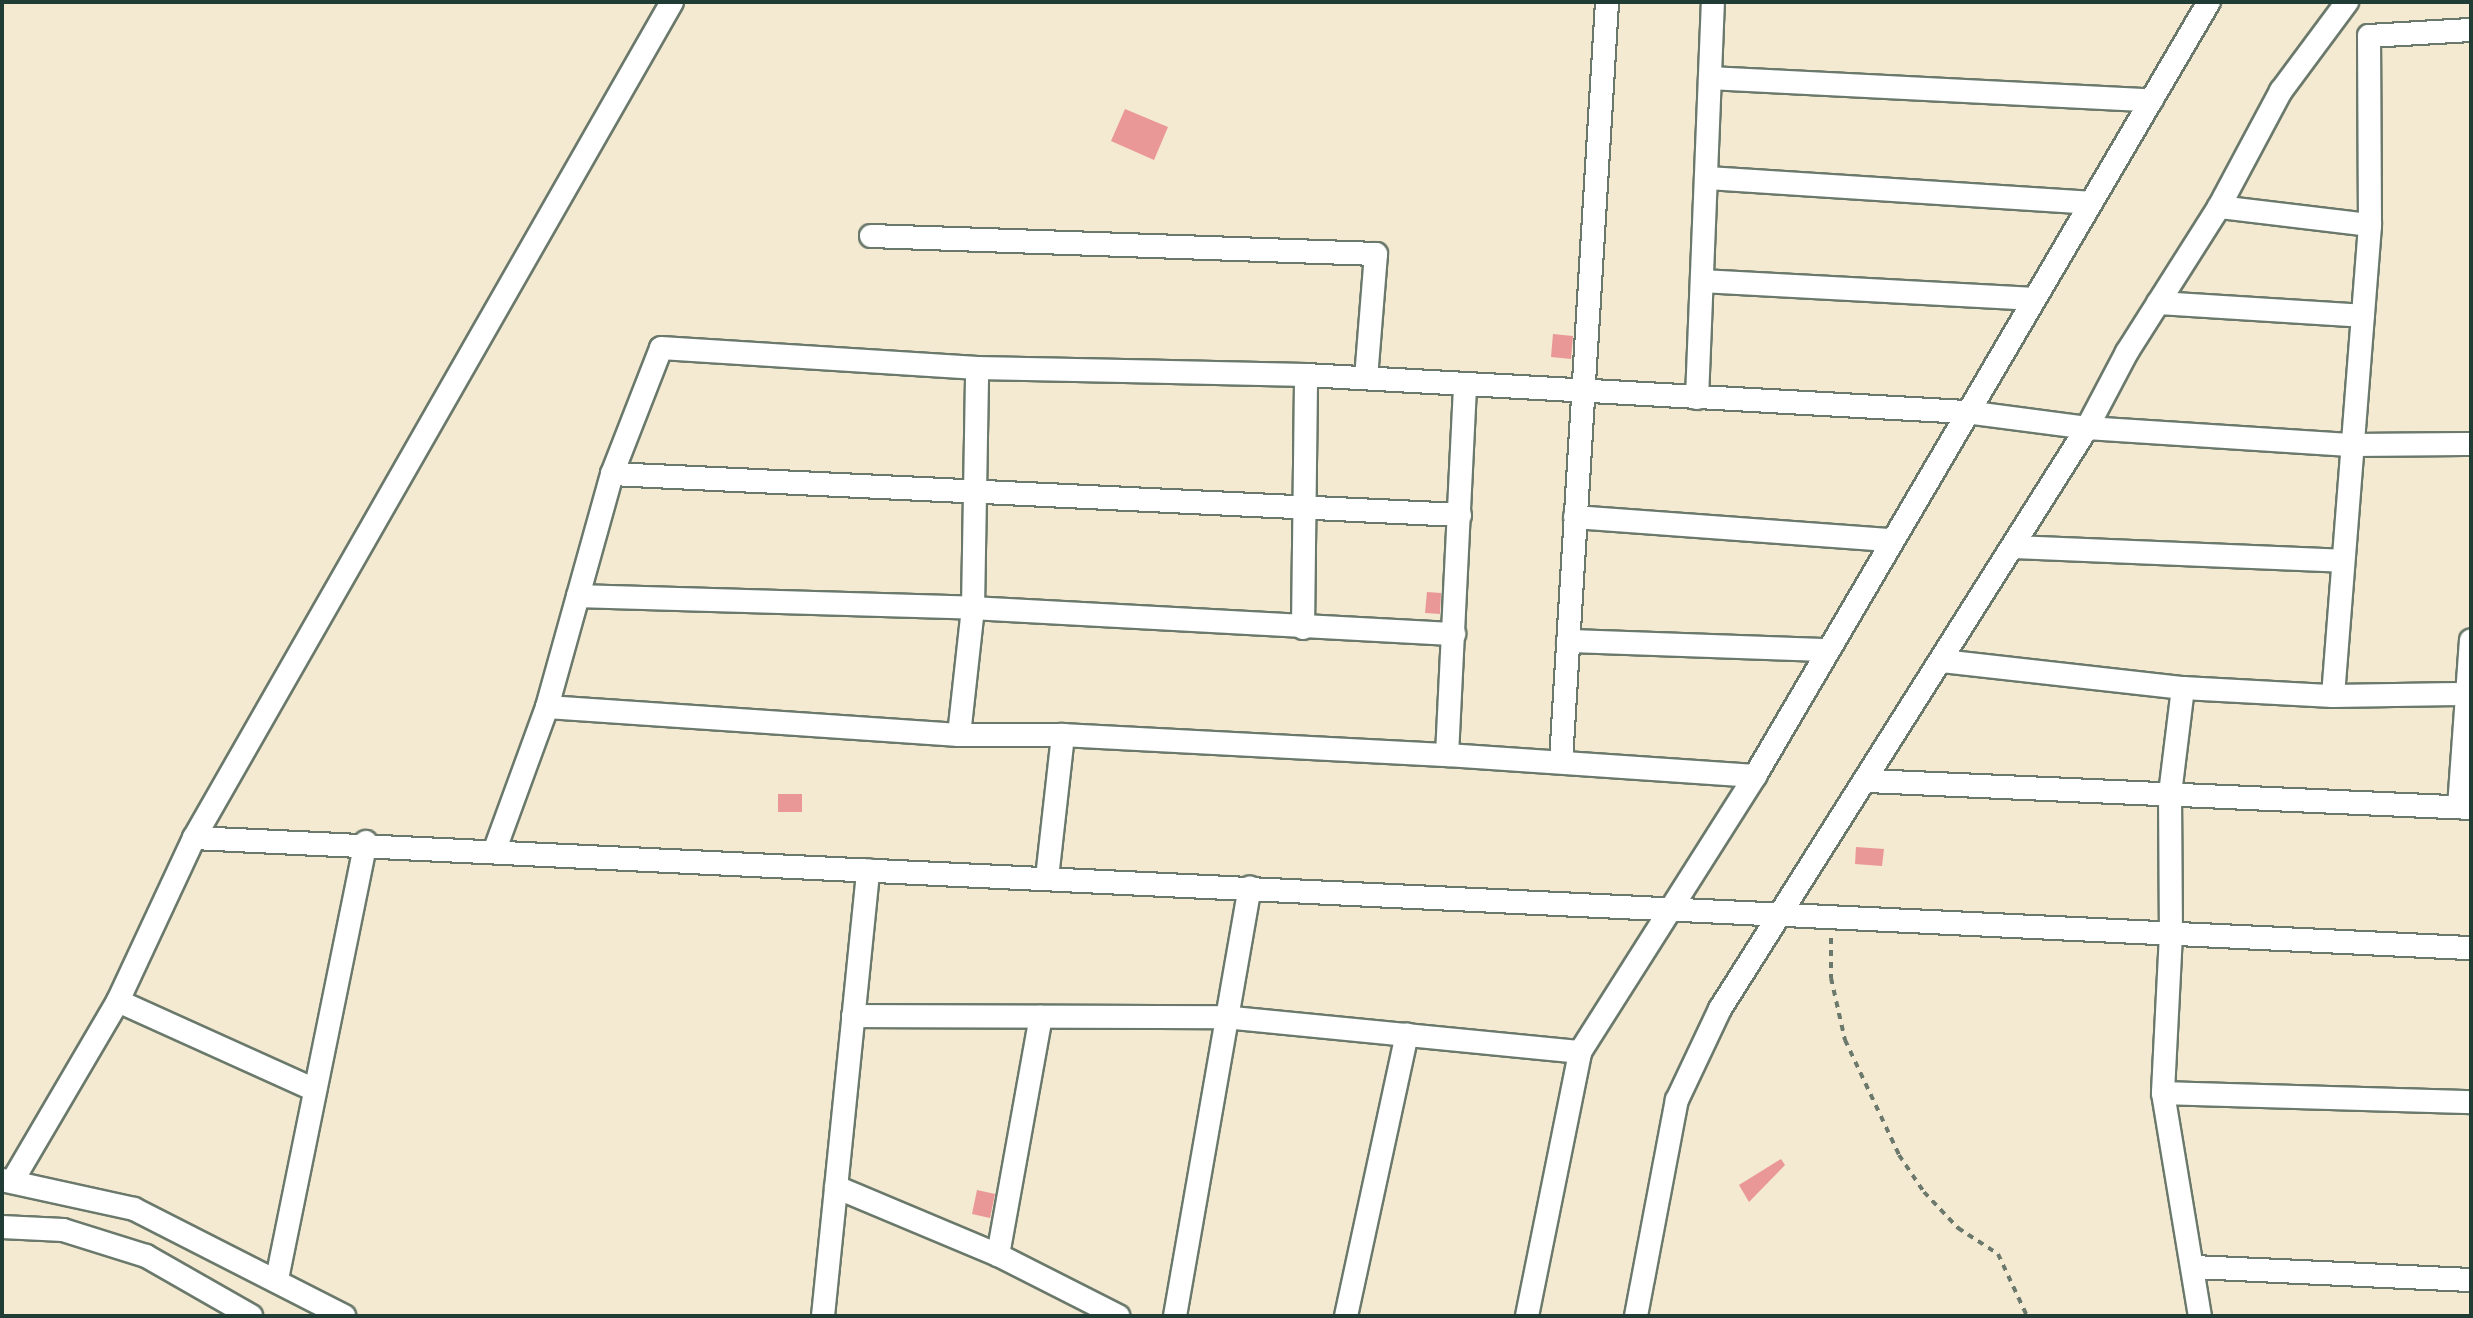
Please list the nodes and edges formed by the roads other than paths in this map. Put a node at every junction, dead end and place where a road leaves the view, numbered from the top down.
1 (672, 2) edge
2 (1607, 2) edge
3 (1713, 2) edge
4 (2209, 2) edge
5 (2347, 2) edge
6 (2471, 30) edge
7 (1710, 78) junction
8 (2151, 100) junction
9 (1707, 178) junction
10 (2090, 203) junction
11 (2219, 207) junction
12 (2370, 225) junction
13 (871, 236) dead end
14 (1703, 281) junction
15 (2034, 299) junction
16 (2158, 303) junction
17 (2363, 316) junction
18 (977, 368) junction
19 (1306, 375) junction
20 (1366, 378) junction
21 (1465, 385) junction
22 (1583, 392) junction
23 (1697, 398) junction
24 (1966, 412) junction
25 (2087, 428) junction
26 (2471, 444) edge
27 (2353, 445) junction
28 (612, 474) junction
29 (973, 492) junction
30 (1307, 507) junction
31 (1460, 515) junction
32 (1575, 517) junction
33 (1891, 540) junction
34 (2013, 547) junction
35 (2343, 561) junction
36 (578, 596) junction
37 (973, 608) junction
38 (1303, 628) junction
39 (1454, 634) junction
40 (2471, 640) edge
41 (1568, 641) junction
42 (1826, 650) junction
43 (1942, 661) junction
44 (2183, 688) junction
45 (2466, 694) junction
46 (2333, 696) junction
47 (547, 707) junction
48 (959, 735) junction
49 (1063, 735) junction
50 (1447, 755) junction
51 (1561, 761) junction
52 (1755, 776) junction
53 (1868, 781) junction
54 (2170, 794) junction
55 (2465, 807) edge
56 (194, 838) junction
57 (366, 842) junction
58 (494, 852) junction
59 (868, 870) junction
60 (1047, 878) junction
61 (1250, 888) junction
62 (1673, 908) junction
63 (1779, 913) junction
64 (2171, 934) junction
65 (2471, 948) edge
66 (118, 1001) junction
67 (853, 1016) junction
68 (1041, 1017) junction
69 (1223, 1017) junction
70 (1407, 1035) junction
71 (1580, 1052) junction
72 (315, 1090) junction
73 (2163, 1093) junction
74 (2471, 1102) edge
75 (8, 1180) edge
76 (836, 1187) junction
77 (2, 1227) edge
78 (998, 1255) junction
79 (2194, 1267) junction
80 (277, 1279) junction
81 (2471, 1280) edge
82 (251, 1316) edge
83 (344, 1316) edge
84 (823, 1316) edge
85 (1118, 1316) edge
86 (1175, 1316) edge
87 (1346, 1316) edge
88 (1527, 1316) edge
89 (1636, 1316) edge
90 (2200, 1316) edge

1 - 56 street
2 - 22 street
3 - 7 street
4 - 8 street
5 - 11 street
6 - 12 street
7 - 8 street
7 - 9 street
8 - 10 street
9 - 10 street
9 - 14 street
10 - 15 street
11 - 12 street
11 - 16 street
12 - 17 street
13 - 20 street
14 - 15 street
14 - 23 street
15 - 24 street
16 - 17 street
16 - 25 street
17 - 27 street
18 - 19 street
18 - 28 street
18 - 29 street
19 - 20 street
19 - 30 street
20 - 21 street
21 - 22 street
21 - 31 street
22 - 23 street
22 - 32 street
23 - 24 street
24 - 25 street
24 - 33 street
25 - 27 street
25 - 34 street
26 - 27 street
27 - 35 street
28 - 29 street
28 - 36 street
29 - 30 street
29 - 37 street
30 - 31 street
30 - 38 street
31 - 39 street
32 - 33 street
32 - 41 street
33 - 42 street
34 - 35 street
34 - 43 street
35 - 46 street
36 - 37 street
36 - 47 street
37 - 38 street
37 - 48 street
38 - 39 street
39 - 50 street
40 - 45 street
41 - 42 street
41 - 51 street
42 - 52 street
43 - 44 street
43 - 53 street
44 - 46 street
44 - 54 street
45 - 46 street
45 - 55 street
47 - 48 street
47 - 58 street
48 - 49 street
49 - 50 street
49 - 60 street
50 - 51 street
51 - 52 street
52 - 62 street
53 - 54 street
53 - 63 street
54 - 55 street
54 - 64 street
56 - 57 street
56 - 66 street
57 - 58 street
57 - 72 street
58 - 59 street
59 - 60 street
59 - 67 street
60 - 61 street
61 - 62 street
61 - 69 street
62 - 63 street
62 - 71 street
63 - 64 street
63 - 89 street
64 - 65 street
64 - 73 street
66 - 72 street
66 - 75 street
67 - 68 street
67 - 76 street
68 - 69 street
68 - 78 street
69 - 70 street
69 - 86 street
70 - 71 street
70 - 87 street
71 - 88 street
72 - 80 street
73 - 74 street
73 - 79 street
75 - 80 street
76 - 78 street
76 - 84 street
77 - 82 street
78 - 85 street
79 - 81 street
79 - 90 street
80 - 83 street

